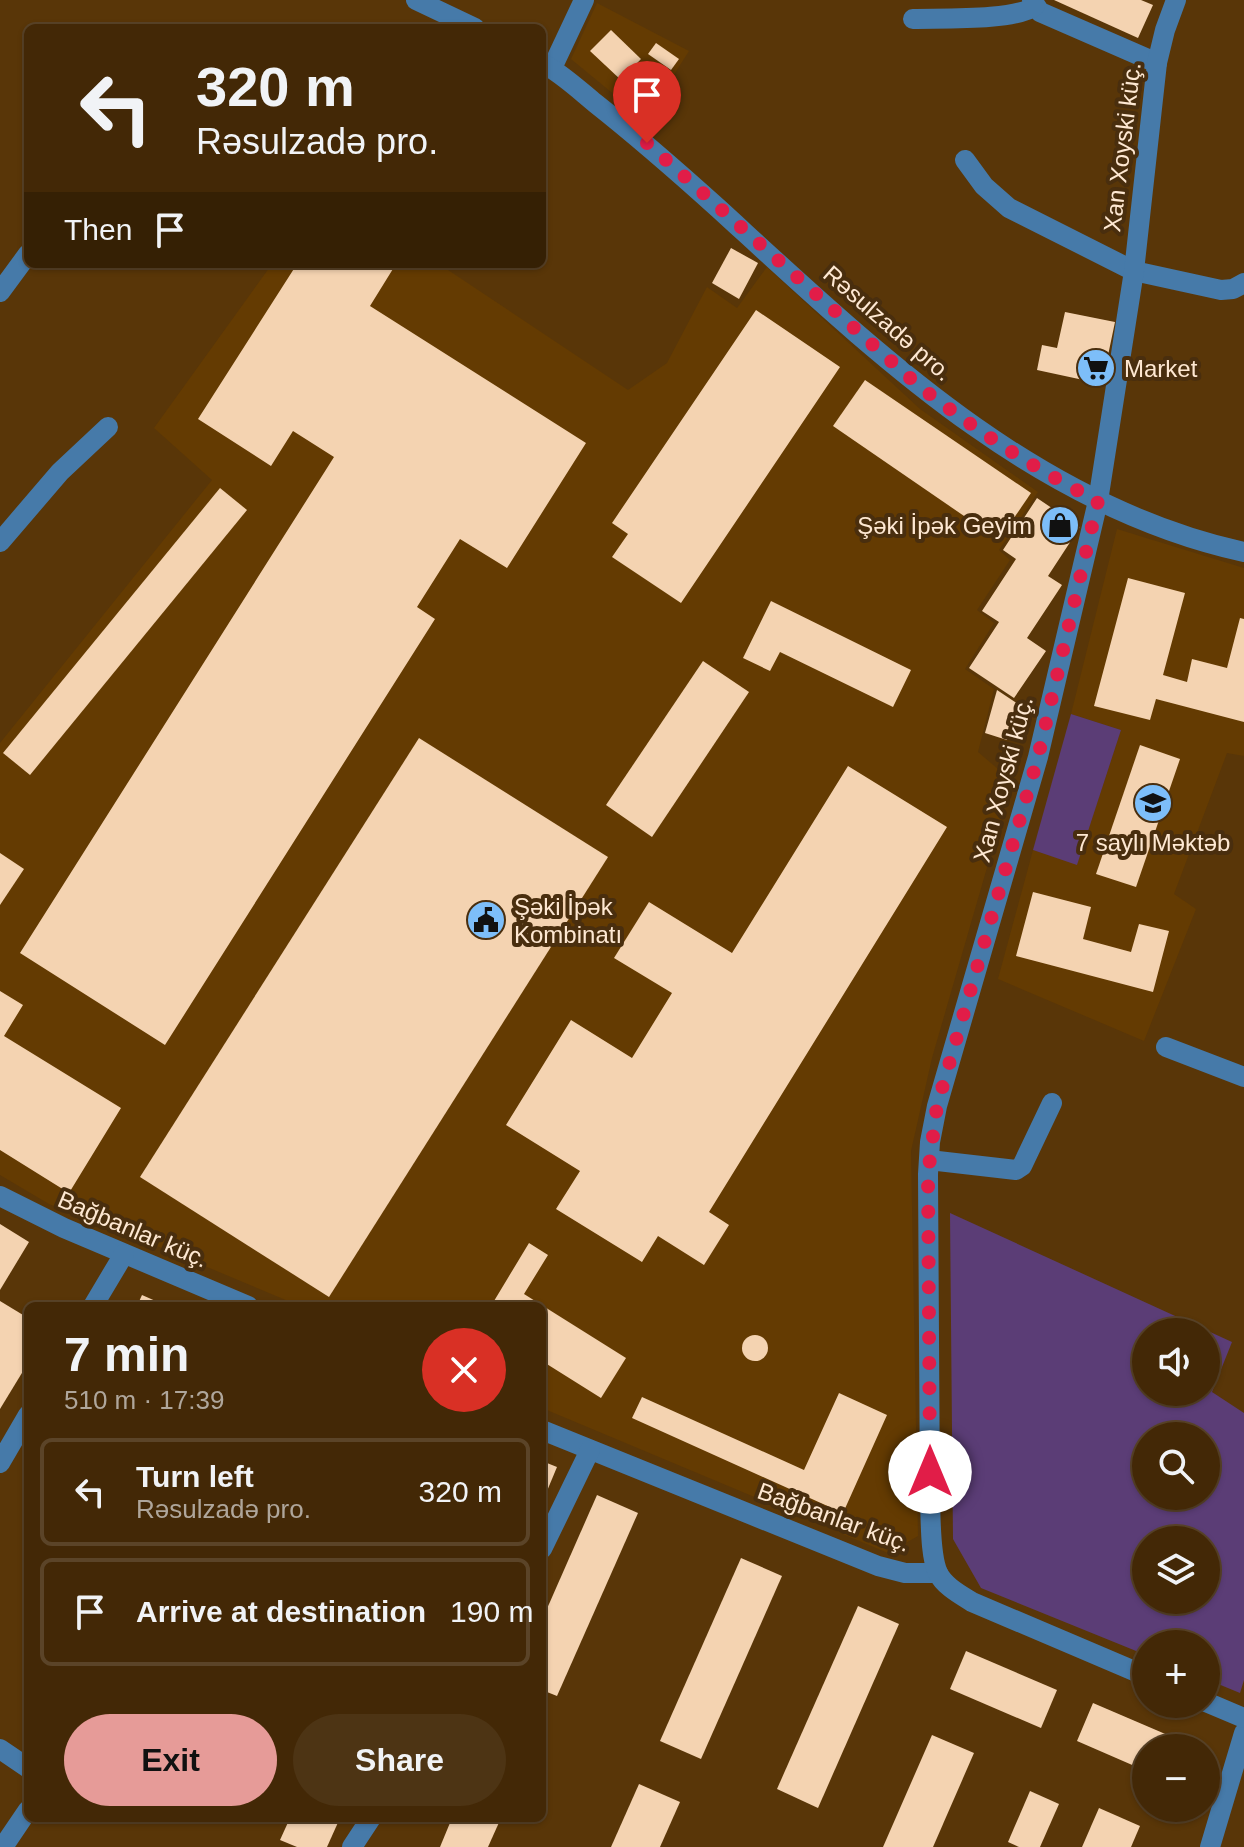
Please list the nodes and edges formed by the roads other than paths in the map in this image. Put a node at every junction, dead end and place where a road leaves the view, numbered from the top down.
1 (416, 0) edge
2 (584, 0) edge
3 (1176, 0) edge
4 (1033, 3) edge
5 (913, 19) dead end
6 (467, 24) edge
7 (1157, 63) junction
8 (547, 66) edge
9 (965, 160) dead end
10 (24, 259) edge
11 (1134, 271) junction
12 (1244, 283) edge
13 (0, 292) edge
14 (108, 427) dead end
15 (1098, 501) junction
16 (0, 542) edge
17 (1244, 552) edge
18 (1166, 1047) dead end
19 (1244, 1077) edge
20 (1052, 1103) dead end
21 (929, 1160) junction
22 (0, 1196) edge
23 (124, 1254) junction
24 (95, 1302) edge
25 (238, 1302) edge
26 (24, 1422) edge
27 (546, 1432) edge
28 (590, 1450) junction
29 (0, 1463) edge
30 (546, 1541) edge
31 (938, 1573) junction
32 (1132, 1670) edge
33 (1220, 1708) edge
34 (1244, 1718) edge
35 (1244, 1733) edge
36 (0, 1749) edge
37 (24, 1765) edge
38 (24, 1816) edge
39 (368, 1822) edge
40 (3, 1847) edge
41 (352, 1847) edge
42 (1210, 1847) edge

1 - 6 street
2 - 8 street
3 - 7 street, Xan Xoyski küç.
4 - 5 street
4 - 7 street
7 - 11 street, Xan Xoyski küç.
8 - 15 street, Rəsulzadə pro.
9 - 11 street
10 - 13 street
11 - 12 street
11 - 15 street, Xan Xoyski küç.
14 - 16 street
15 - 17 street, Rəsulzadə pro.
15 - 21 street, Xan Xoyski küç.
18 - 19 street
20 - 21 street
21 - 31 street, Xan Xoyski küç.
22 - 23 street, Bağbanlar küç.
23 - 24 street
23 - 25 street, Bağbanlar küç.
26 - 29 street
27 - 28 street, Bağbanlar küç.
28 - 30 street
28 - 31 street, Bağbanlar küç.
31 - 32 street
33 - 34 street
35 - 42 street
36 - 37 street
38 - 40 street
39 - 41 street

